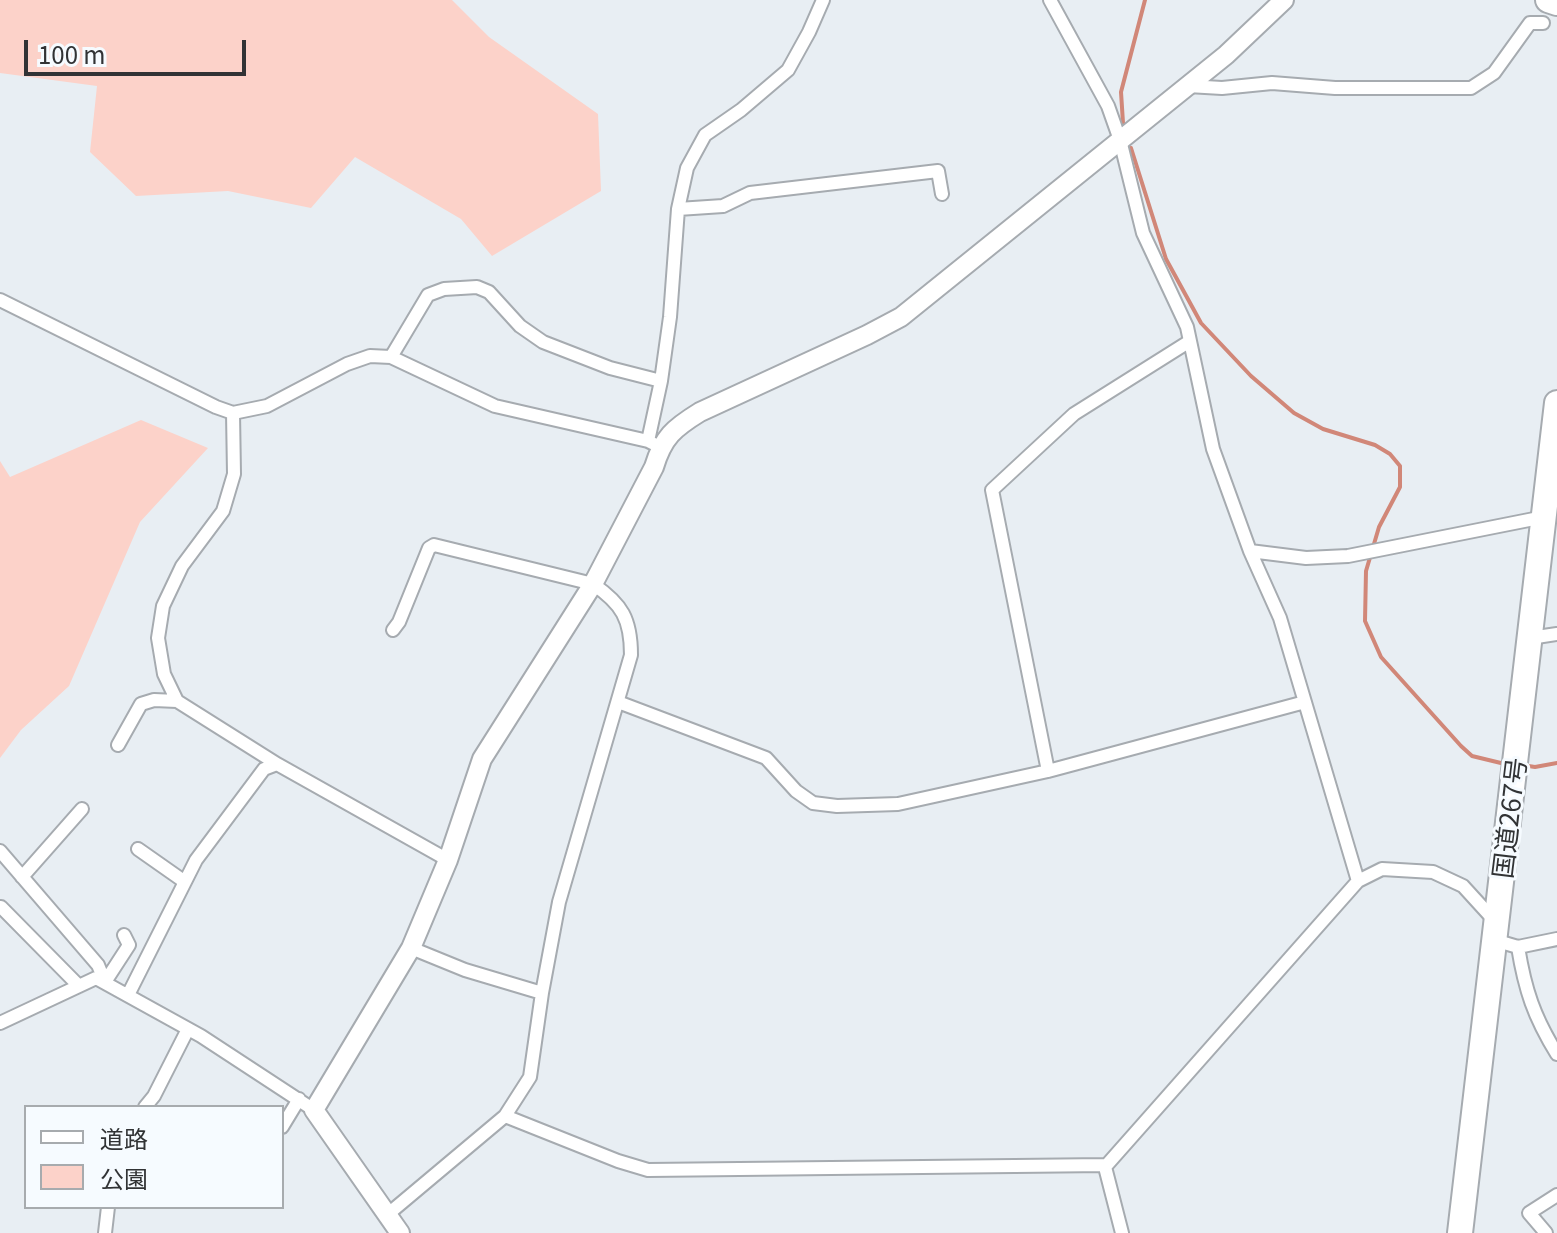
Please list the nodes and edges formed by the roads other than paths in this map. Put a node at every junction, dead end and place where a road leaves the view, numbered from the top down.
1 (823, 0) edge
2 (1050, 0) edge
3 (1284, 0) edge
4 (1549, 8) edge
5 (1186, 86) junction
6 (1120, 140) junction
7 (942, 194) dead end
8 (678, 209) junction
9 (0, 300) edge
10 (1190, 341) junction
11 (391, 357) junction
12 (661, 381) junction
13 (1557, 403) edge
14 (233, 413) junction
15 (654, 444) junction
16 (1544, 517) junction
17 (1250, 551) junction
18 (593, 584) junction
19 (393, 630) dead end
20 (1557, 634) edge
21 (1530, 638) junction
22 (177, 701) junction
23 (618, 702) junction
24 (1305, 702) junction
25 (118, 745) dead end
26 (277, 764) junction
27 (1048, 771) junction
28 (82, 809) dead end
29 (138, 849) dead end
30 (0, 851) edge
31 (448, 860) junction
32 (22, 877) junction
33 (1358, 881) junction
34 (185, 882) junction
35 (1, 907) edge
36 (1495, 931) junction
37 (124, 935) dead end
38 (1557, 939) edge
39 (1518, 947) junction
40 (411, 948) junction
41 (105, 982) junction
42 (79, 986) junction
43 (542, 993) junction
44 (128, 995) junction
45 (0, 1023) edge
46 (188, 1029) junction
47 (1557, 1054) edge
48 (306, 1104) junction
49 (147, 1105) edge
50 (505, 1116) junction
51 (284, 1125) edge
52 (1106, 1165) junction
53 (1557, 1195) edge
54 (108, 1209) edge
55 (387, 1215) junction
56 (105, 1233) edge
57 (400, 1233) edge
58 (1122, 1233) edge
59 (1460, 1233) edge
60 (1546, 1233) edge

1 - 8 street
2 - 6 street
3 - 5 street
4 - 5 street
5 - 6 street
6 - 10 street
6 - 15 street
7 - 8 street
8 - 12 street
9 - 14 street
10 - 17 street
10 - 27 street
11 - 12 street
11 - 14 street
11 - 15 street
12 - 15 street
13 - 16 highway, 国道267号
14 - 22 street
15 - 18 street
16 - 17 street
16 - 21 highway, 国道267号
17 - 24 street
18 - 19 street
18 - 23 street
18 - 31 street
20 - 21 street
21 - 36 highway, 国道267号
22 - 25 street
22 - 26 street
23 - 27 street
23 - 43 street
24 - 27 street
24 - 33 street
26 - 31 street
26 - 34 street
28 - 32 street
29 - 34 street
30 - 32 street
31 - 40 street
32 - 41 street
33 - 36 street
33 - 52 street
34 - 44 street
35 - 42 street
36 - 39 street
36 - 59 highway, 国道267号
37 - 41 street
38 - 39 street
39 - 47 street
40 - 43 street
40 - 48 street
41 - 42 street
41 - 44 street
42 - 45 street
43 - 50 street
44 - 46 street
46 - 48 street
46 - 49 street
48 - 51 street
48 - 55 street
50 - 52 street
50 - 55 street
52 - 58 street
53 - 60 street
54 - 56 street
55 - 57 street

